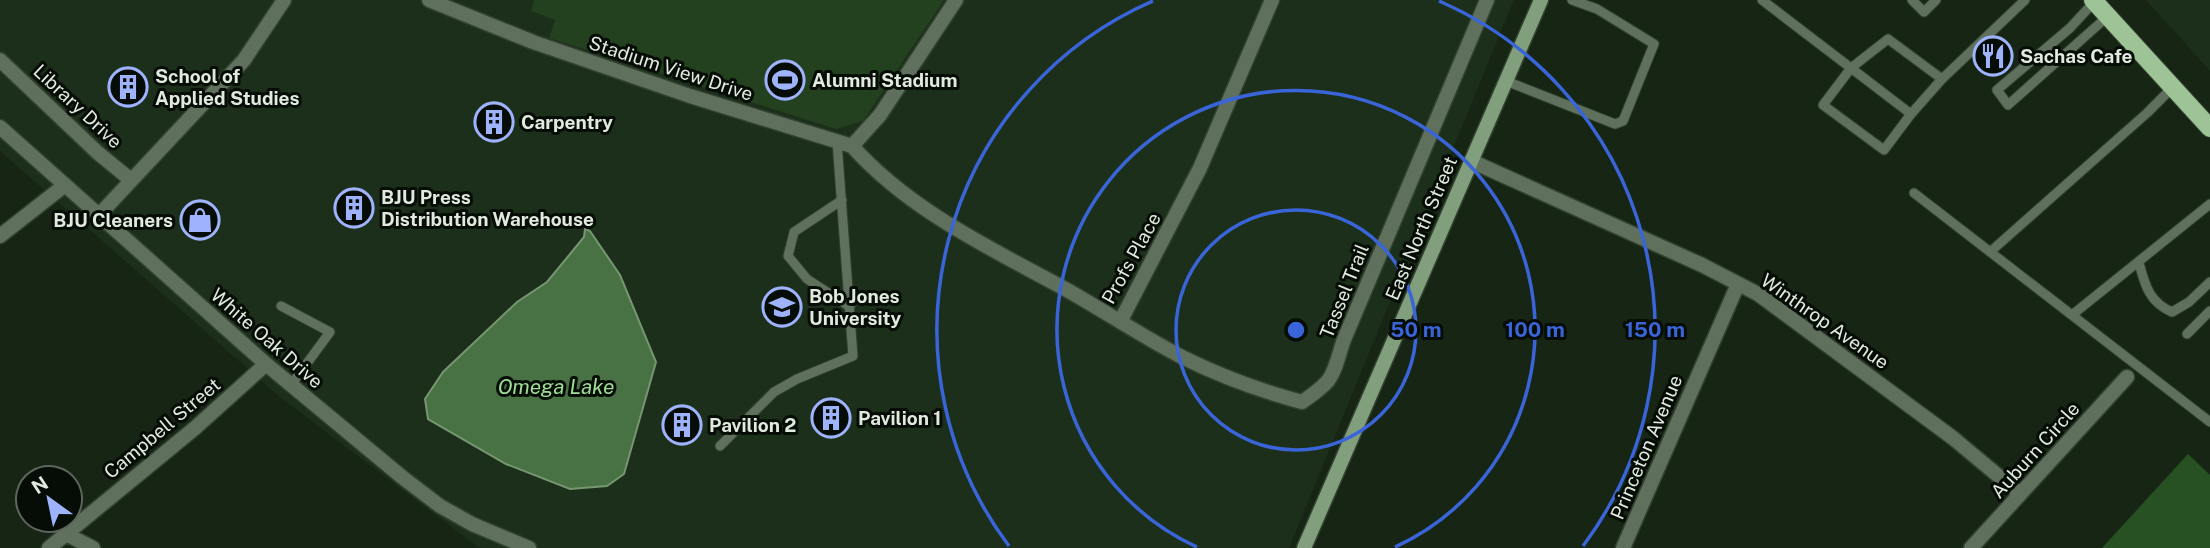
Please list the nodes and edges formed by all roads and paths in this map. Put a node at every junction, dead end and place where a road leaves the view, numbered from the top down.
1 (284, 0) edge
2 (429, 0) edge
3 (956, 0) edge
4 (1272, 0) edge
5 (1487, 0) edge
6 (1541, 0) edge
7 (1572, 0) edge
8 (1762, 0) edge
9 (1912, 0) edge
10 (1936, 0) edge
11 (2025, 0) edge
12 (2093, 1) edge
13 (2108, 16) junction
14 (0, 60) edge
15 (1851, 68) junction
16 (1942, 79) junction
17 (1506, 81) junction
18 (2173, 87) junction
19 (1911, 114) junction
20 (0, 127) edge
21 (2210, 128) edge
22 (845, 144) junction
23 (1471, 161) junction
24 (131, 180) junction
25 (65, 185) junction
26 (1914, 193) dead end
27 (842, 200) junction
28 (2210, 204) edge
29 (99, 215) junction
30 (0, 236) edge
31 (1990, 252) junction
32 (2138, 262) junction
33 (2210, 282) edge
34 (1738, 284) junction
35 (281, 306) dead end
36 (850, 307) junction
37 (2210, 312) edge
38 (2072, 315) junction
39 (1121, 320) junction
40 (2187, 334) dead end
41 (266, 364) junction
42 (2127, 377) dead end
43 (291, 385) junction
44 (2210, 422) edge
45 (720, 446) dead end
46 (2020, 494) junction
47 (84, 519) edge
48 (66, 534) joint
49 (49, 548) edge
50 (93, 548) edge
51 (529, 548) edge
52 (1304, 548) edge
53 (1623, 548) edge
54 (1971, 548) edge

1 - 24 street
2 - 22 street, Stadium View Drive
3 - 22 street
4 - 39 street, Profs Place
5 - 39 street, Tassel Trail
6 - 17 main road, East North Street
7 - 17 lane
8 - 15 lane
9 - 10 lane
11 - 16 lane
12 - 13 main road
12 - 13 lane
13 - 18 main road
14 - 24 street, Library Drive
15 - 16 lane
15 - 19 lane
15 - 19 lane
16 - 19 lane
17 - 23 main road, East North Street
18 - 21 main road
18 - 31 lane
20 - 25 street, White Oak Drive
22 - 27 lane
22 - 39 street, Profs Place
23 - 34 street, Winthrop Avenue
23 - 52 main road, East North Street
24 - 29 street
25 - 29 street, White Oak Drive
25 - 30 street
26 - 31 lane
27 - 36 lane
27 - 36 lane
28 - 32 lane
29 - 41 street, White Oak Drive
31 - 38 lane
32 - 33 lane
32 - 38 lane
34 - 46 street, Winthrop Avenue
34 - 53 street, Princeton Avenue
35 - 43 lane
36 - 45 lane
37 - 40 lane
38 - 44 lane
41 - 43 street, White Oak Drive
41 - 47 street, Campbell Street
42 - 46 street, Auburn Circle
43 - 51 street, White Oak Drive
46 - 54 street, Auburn Circle
48 - 49 street, Campbell Street
48 - 50 street

